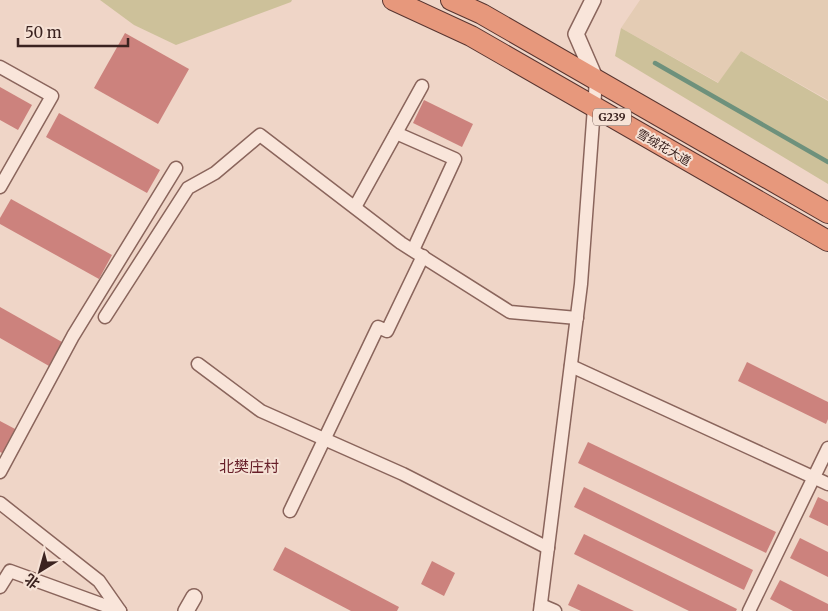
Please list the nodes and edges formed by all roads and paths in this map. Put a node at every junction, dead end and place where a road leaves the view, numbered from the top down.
1 (392, 0) edge
2 (451, 0) edge
3 (593, 0) edge
4 (0, 68) edge
5 (596, 80) junction
6 (422, 86) dead end
7 (594, 107) junction
8 (396, 133) junction
9 (176, 168) dead end
10 (0, 187) edge
11 (356, 207) junction
12 (828, 213) edge
13 (828, 241) edge
14 (418, 253) junction
15 (105, 317) dead end
16 (577, 318) junction
17 (198, 364) dead end
18 (571, 366) junction
19 (324, 439) junction
20 (828, 448) edge
21 (0, 472) edge
22 (813, 478) junction
23 (828, 484) edge
24 (0, 503) edge
25 (290, 511) dead end
26 (548, 548) junction
27 (0, 587) edge
28 (194, 597) dead end
29 (541, 608) edge
30 (120, 611) edge
31 (186, 611) edge
32 (555, 611) edge
33 (749, 611) edge

1 - 7 highway, 雪绒花大道 / G239
2 - 5 highway, 雪绒花大道 / G239
3 - 5 street
4 - 10 street
5 - 7 street
5 - 12 highway, 雪绒花大道 / G239
6 - 8 street
7 - 13 highway, 雪绒花大道 / G239
7 - 16 street
8 - 11 street
8 - 14 street
9 - 21 street
11 - 14 street
11 - 15 street
14 - 16 street
14 - 19 street
16 - 18 street
17 - 19 street
18 - 22 street
18 - 26 street
19 - 25 street
19 - 26 street
20 - 22 street
22 - 23 street
22 - 33 street
24 - 30 street
26 - 29 street
27 - 30 street
28 - 31 street
29 - 32 street

